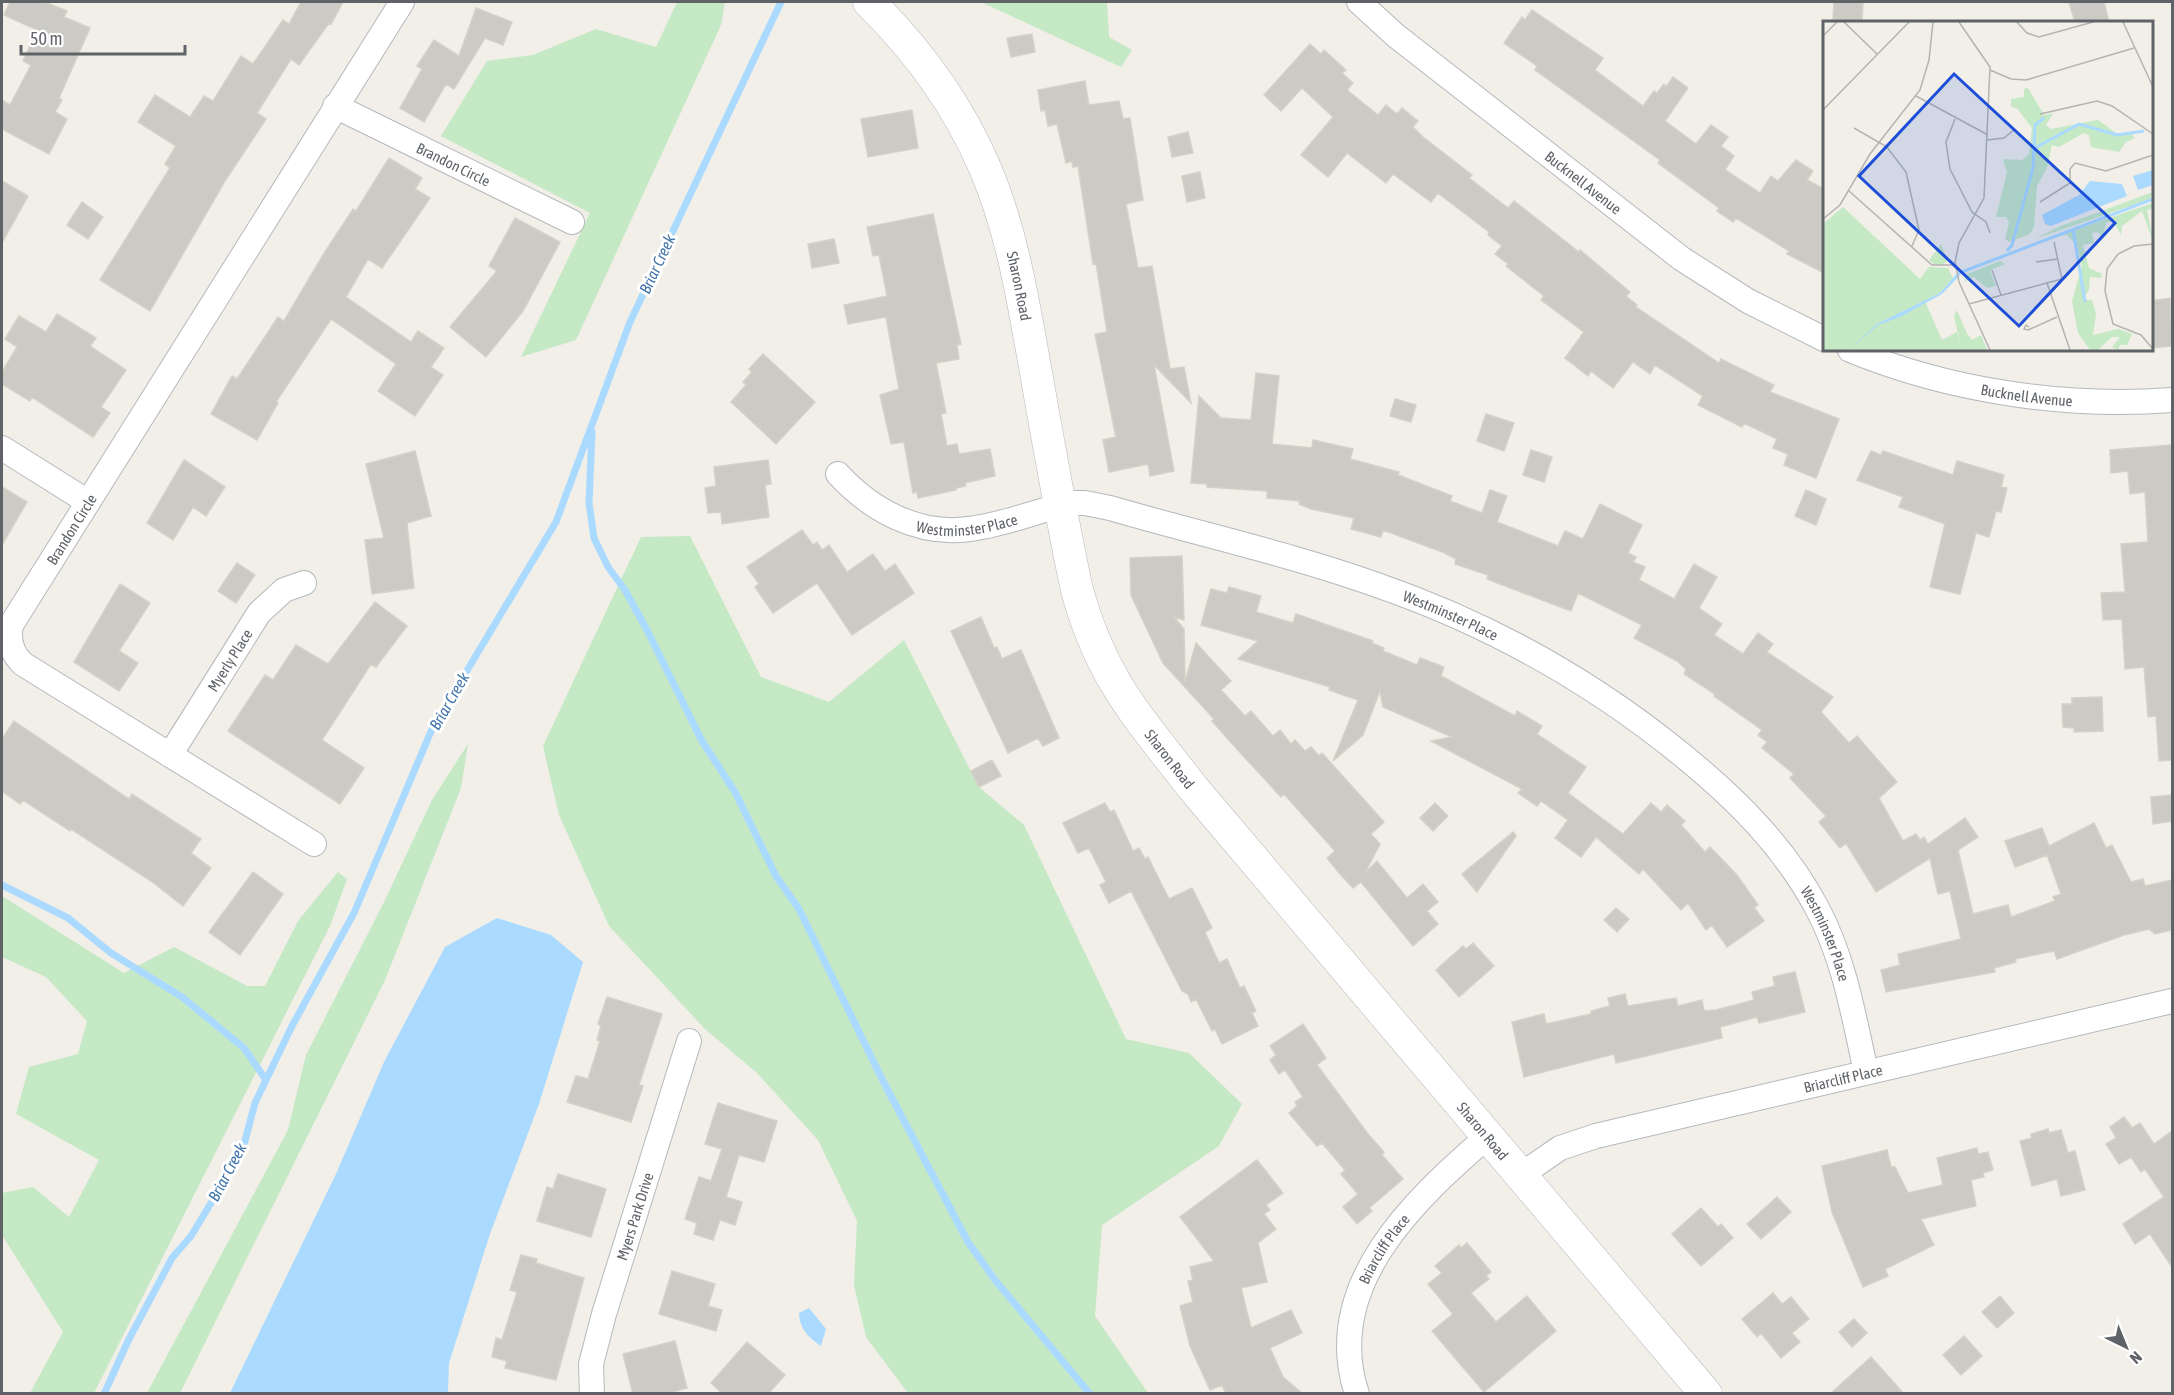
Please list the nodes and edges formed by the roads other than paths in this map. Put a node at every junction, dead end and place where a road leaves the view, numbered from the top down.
1 (402, 2) edge
2 (1359, 2) edge
3 (878, 5) edge
4 (335, 106) junction
5 (572, 222) dead end
6 (1823, 338) edge
7 (1853, 351) edge
8 (2172, 400) edge
9 (2, 448) edge
10 (838, 474) dead end
11 (88, 502) junction
12 (1060, 506) junction
13 (304, 583) dead end
14 (170, 755) junction
15 (314, 844) dead end
16 (2172, 1001) edge
17 (689, 1041) dead end
18 (1866, 1072) junction
19 (1488, 1136) junction
20 (1521, 1175) junction
21 (592, 1394) edge
22 (1357, 1394) edge
23 (1706, 1394) edge

1 - 4 street, Brandon Circle
2 - 6 street, Bucknell Avenue
3 - 12 street, Sharon Road
4 - 5 street, Brandon Circle
4 - 11 street, Brandon Circle
7 - 8 street, Bucknell Avenue
9 - 11 street
10 - 12 street, Westminster Place
11 - 14 street, Brandon Circle
12 - 18 street, Westminster Place
12 - 19 street, Sharon Road
13 - 14 street, Myerly Place
14 - 15 street, Brandon Circle
16 - 18 street, Briarcliff Place
17 - 21 street, Myers Park Drive
18 - 20 street, Briarcliff Place
19 - 20 street, Sharon Road
19 - 22 street, Briarcliff Place
20 - 23 street, Sharon Road

